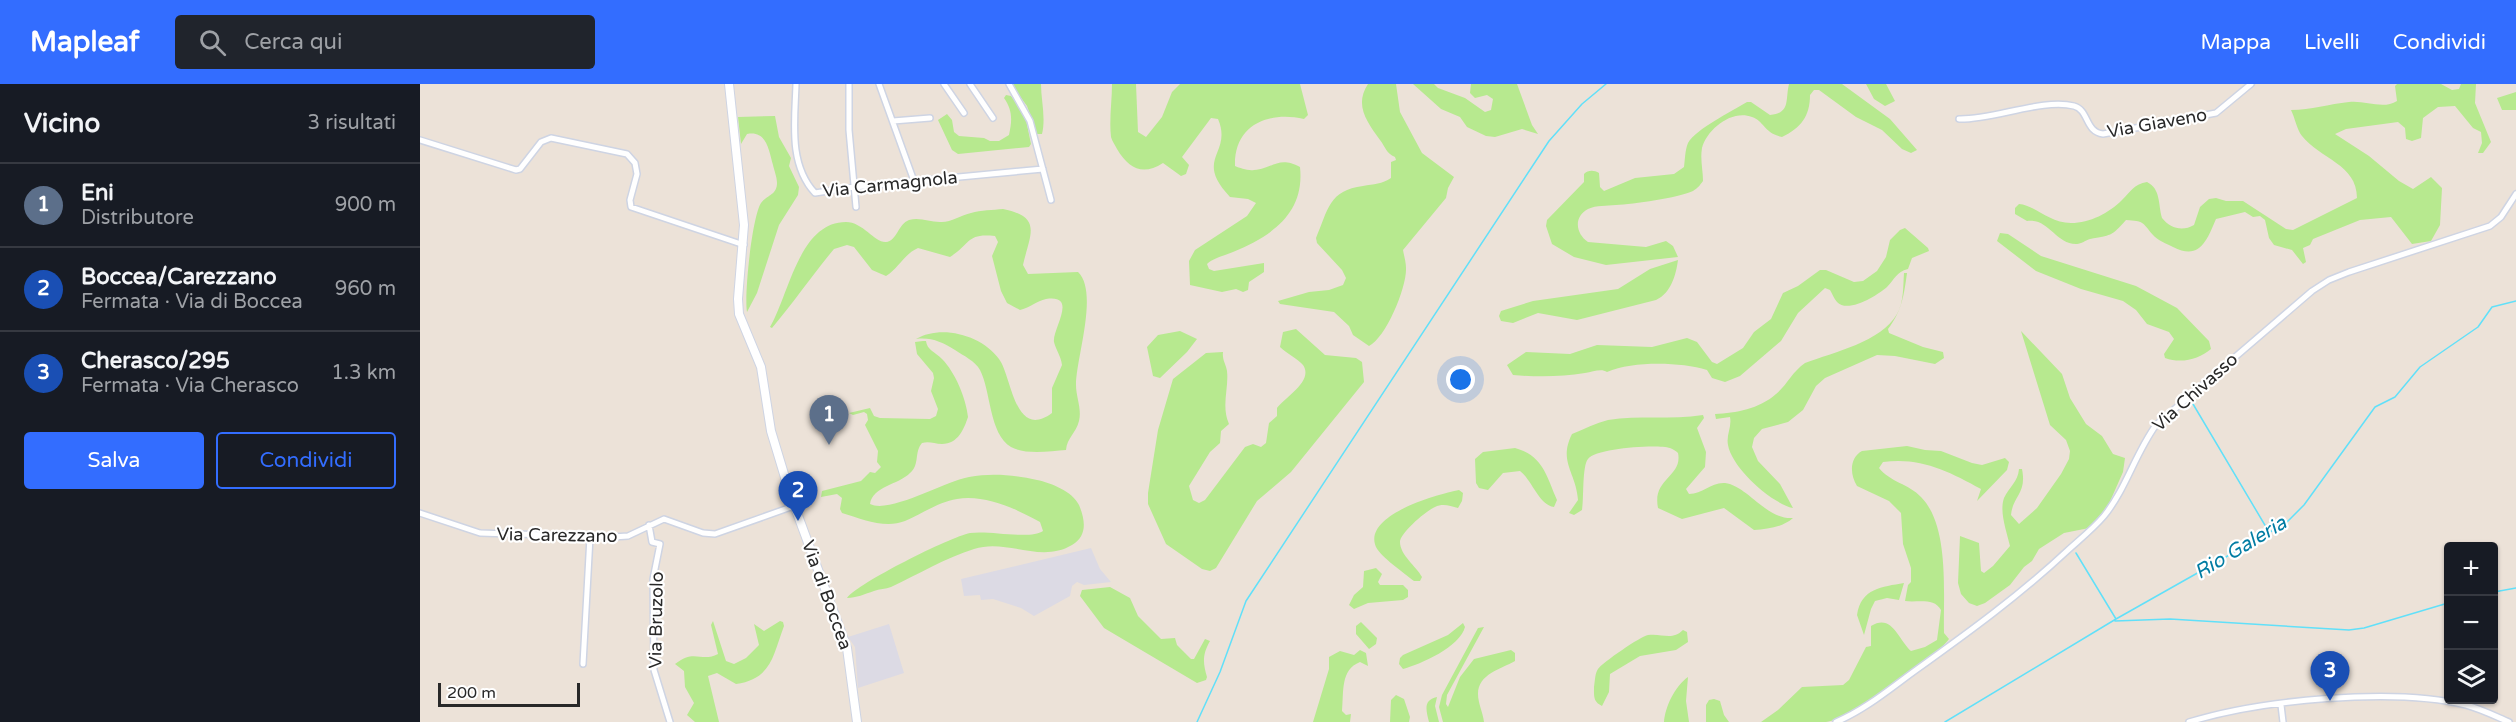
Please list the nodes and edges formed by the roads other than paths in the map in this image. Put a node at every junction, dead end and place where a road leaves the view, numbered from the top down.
1 (729, 84) edge
2 (796, 84) edge
3 (849, 84) edge
4 (879, 84) edge
5 (944, 84) edge
6 (970, 84) edge
7 (1009, 84) edge
8 (2251, 84) edge
9 (964, 112) dead end
10 (930, 118) dead end
11 (993, 118) dead end
12 (1959, 119) dead end
13 (893, 121) junction
14 (420, 140) edge
15 (1043, 169) junction
16 (914, 181) junction
17 (854, 187) junction
18 (2516, 194) edge
19 (1051, 200) dead end
20 (856, 207) dead end
21 (744, 245) junction
22 (794, 506) junction
23 (420, 513) edge
24 (649, 525) junction
25 (590, 537) junction
26 (583, 664) dead end
27 (2281, 705) junction
28 (670, 722) edge
29 (857, 722) edge
30 (1836, 722) edge
31 (2188, 722) edge
32 (2283, 722) edge
33 (2509, 722) edge

1 - 21 street, Via di Boccea
2 - 17 street, Via Carmagnola
3 - 17 street
4 - 13 street
5 - 9 street
6 - 11 street
7 - 15 street
8 - 12 street, Via Giaveno
10 - 13 street
13 - 16 street
14 - 21 street
15 - 16 street, Via Carmagnola
15 - 19 street
16 - 17 street, Via Carmagnola
17 - 20 street
18 - 30 street, Via Chivasso
21 - 22 street, Via di Boccea
22 - 24 street, Via Carezzano
22 - 29 street, Via di Boccea
23 - 25 street, Via Carezzano
24 - 25 street, Via Carezzano
24 - 28 street, Via Bruzolo
25 - 26 street
27 - 31 street
27 - 32 street
27 - 33 street

